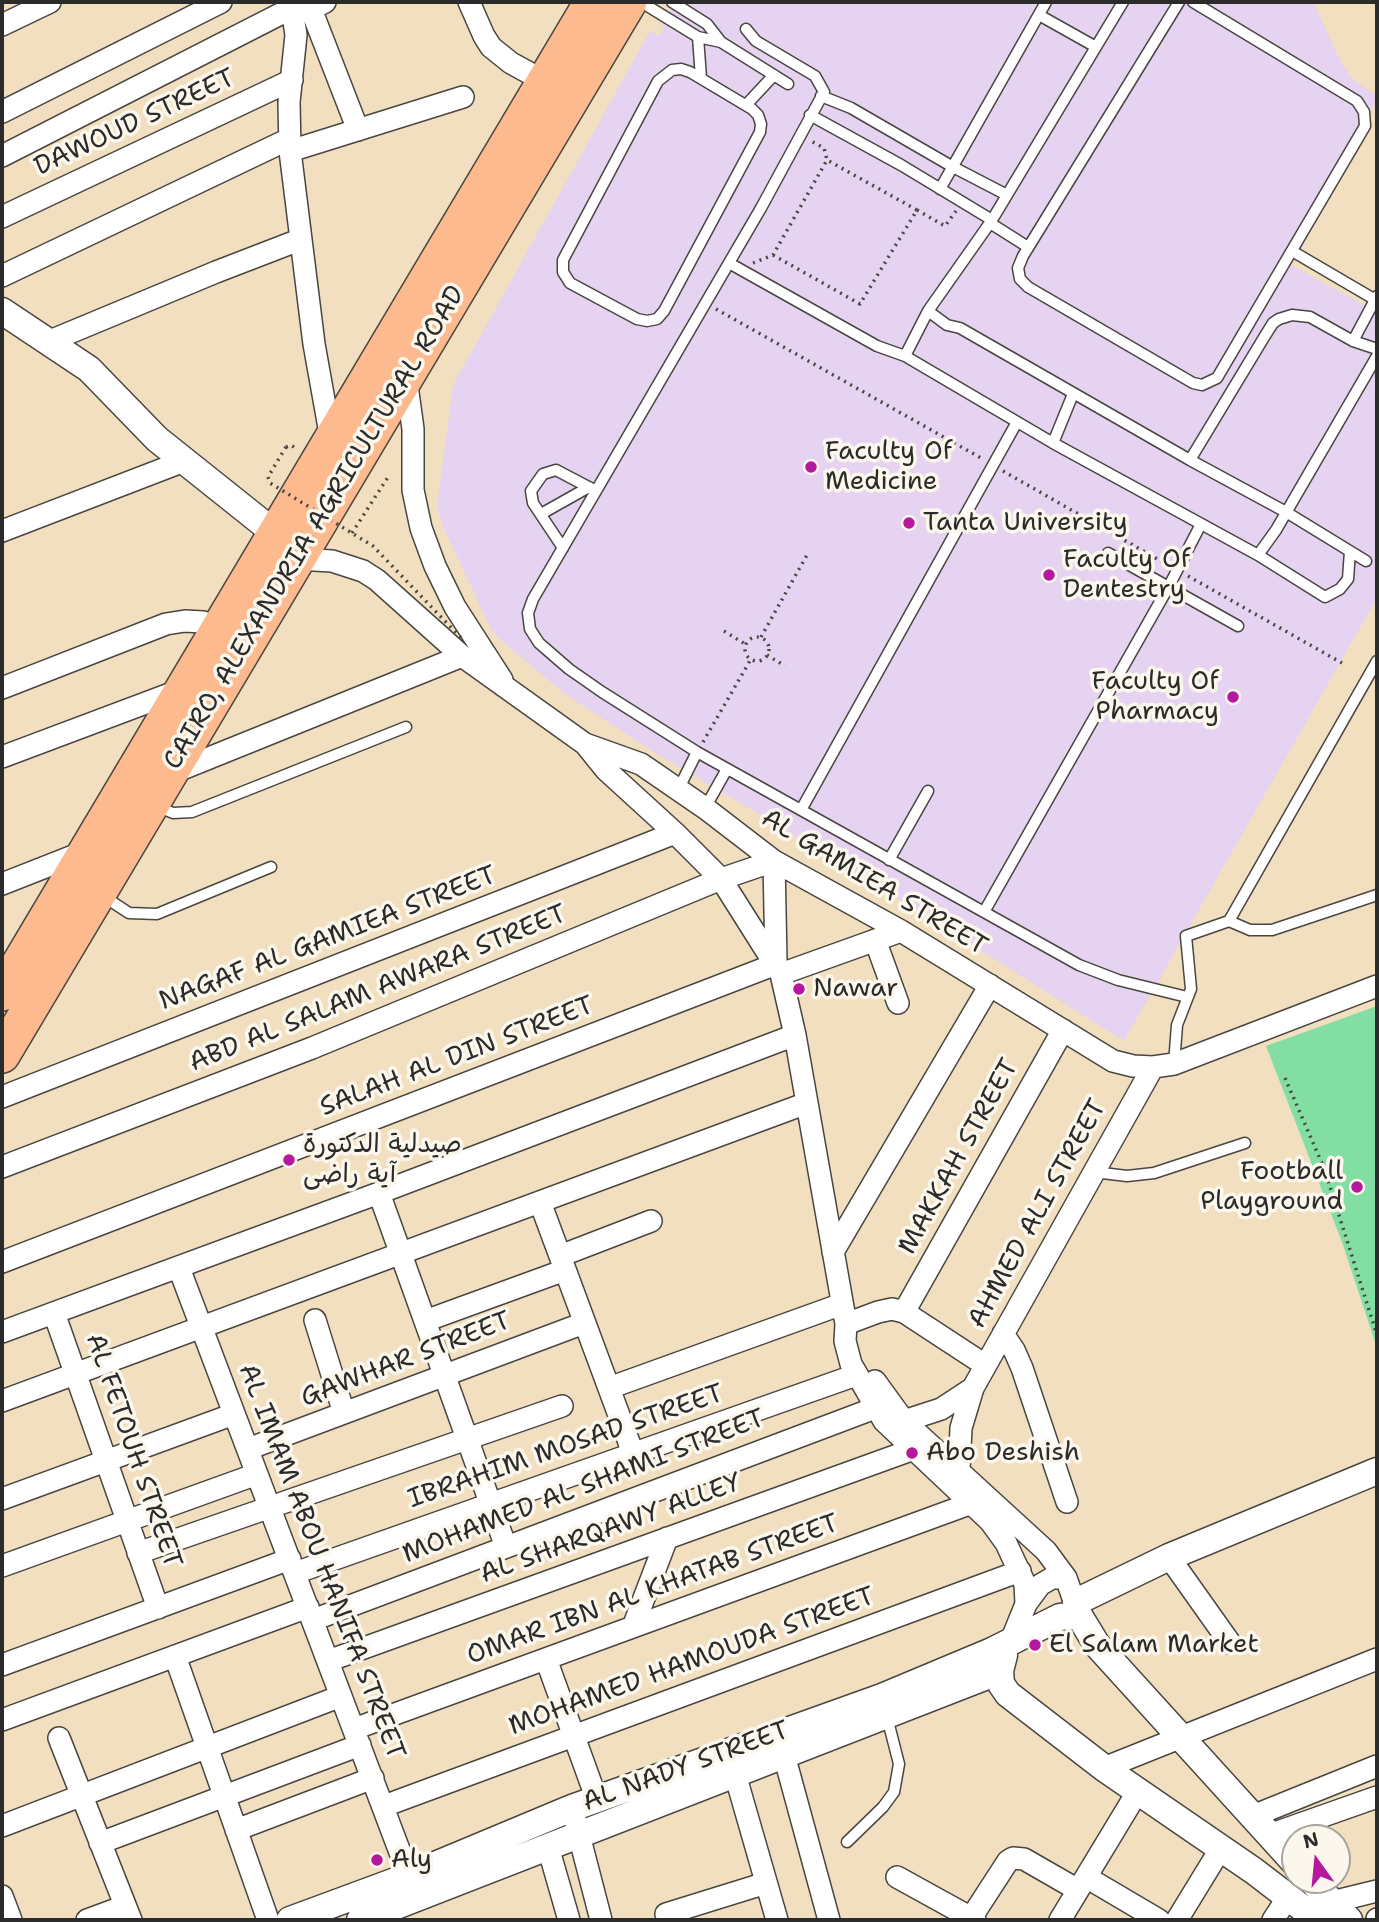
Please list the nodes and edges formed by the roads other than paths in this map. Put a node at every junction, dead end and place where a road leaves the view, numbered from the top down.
1 (50, 2) edge
2 (220, 2) edge
3 (468, 2) edge
4 (592, 2) edge
5 (629, 2) edge
6 (641, 2) edge
7 (672, 2) edge
8 (1046, 2) edge
9 (1124, 2) edge
10 (1179, 2) edge
11 (1193, 2) edge
12 (305, 5) edge
13 (1039, 15) junction
14 (2, 25) edge
15 (746, 29) dead end
16 (698, 37) junction
17 (720, 41) junction
18 (1096, 47) junction
19 (562, 72) junction
20 (774, 75) junction
21 (701, 78) junction
22 (292, 80) junction
23 (788, 84) dead end
24 (821, 96) junction
25 (463, 97) dead end
26 (746, 105) junction
27 (2, 112) edge
28 (810, 115) junction
29 (1377, 116) edge
30 (1364, 121) junction
31 (358, 130) junction
32 (289, 145) junction
33 (2, 156) edge
34 (953, 167) junction
35 (940, 189) junction
36 (1007, 195) junction
37 (2, 217) edge
38 (991, 221) junction
39 (299, 240) junction
40 (1028, 247) junction
41 (1292, 251) junction
42 (729, 263) junction
43 (2, 276) edge
44 (1376, 298) edge
45 (2, 311) edge
46 (928, 311) junction
47 (50, 341) junction
48 (1353, 341) junction
49 (1377, 349) edge
50 (905, 356) junction
51 (1377, 356) edge
52 (407, 378) junction
53 (1073, 394) junction
54 (1017, 422) junction
55 (1053, 443) junction
56 (343, 450) junction
57 (1190, 460) junction
58 (184, 461) junction
59 (592, 489) junction
60 (1286, 512) junction
61 (541, 514) junction
62 (1201, 524) junction
63 (2, 530) edge
64 (286, 546) junction
65 (563, 548) junction
66 (1350, 551) junction
67 (1108, 553) dead end
68 (1258, 555) junction
69 (1366, 561) dead end
70 (1170, 586) junction
71 (1238, 626) dead end
72 (220, 629) junction
73 (463, 648) junction
74 (1377, 661) edge
75 (505, 684) junction
76 (2, 688) edge
77 (185, 688) junction
78 (406, 727) dead end
79 (585, 744) junction
80 (697, 752) junction
81 (2, 757) edge
82 (727, 769) junction
83 (158, 789) junction
84 (678, 790) junction
85 (928, 791) dead end
86 (705, 808) junction
87 (801, 810) junction
88 (675, 832) junction
89 (88, 850) junction
90 (889, 860) junction
91 (774, 861) junction
92 (271, 867) dead end
93 (721, 879) junction
94 (2, 884) edge
95 (97, 892) junction
96 (1377, 895) edge
97 (984, 912) junction
98 (1229, 921) junction
99 (901, 931) junction
100 (875, 940) junction
101 (778, 969) junction
102 (990, 985) junction
103 (1377, 986) edge
104 (2, 993) edge
105 (1187, 997) junction
106 (898, 1003) dead end
107 (1063, 1030) junction
108 (794, 1035) junction
109 (2, 1055) edge
110 (1164, 1065) junction
111 (2, 1097) edge
112 (807, 1103) junction
113 (1245, 1143) dead end
114 (2, 1167) edge
115 (1094, 1172) junction
116 (379, 1193) junction
117 (540, 1202) junction
118 (651, 1220) dead end
119 (833, 1252) junction
120 (400, 1253) junction
121 (2, 1262) edge
122 (562, 1263) junction
123 (179, 1268) junction
124 (904, 1312) junction
125 (54, 1313) junction
126 (844, 1314) junction
127 (315, 1320) dead end
128 (425, 1321) junction
129 (584, 1322) junction
130 (201, 1326) junction
131 (2, 1332) edge
132 (1003, 1334) junction
133 (985, 1365) junction
134 (75, 1373) junction
135 (444, 1375) junction
136 (856, 1375) junction
137 (609, 1388) junction
138 (972, 1388) junction
139 (2, 1401) edge
140 (562, 1406) dead end
141 (875, 1408) junction
142 (344, 1413) junction
143 (234, 1414) junction
144 (904, 1421) junction
145 (467, 1439) junction
146 (248, 1449) junction
147 (914, 1449) junction
148 (633, 1453) junction
149 (106, 1461) junction
150 (959, 1469) junction
151 (1377, 1471) edge
152 (257, 1474) junction
153 (2, 1499) edge
154 (1067, 1502) dead end
155 (972, 1503) junction
156 (490, 1504) junction
157 (270, 1507) junction
158 (127, 1521) junction
159 (1024, 1530) junction
160 (667, 1538) junction
161 (1006, 1543) junction
162 (506, 1547) junction
163 (138, 1553) junction
164 (1169, 1557) junction
165 (2, 1566) edge
166 (292, 1566) junction
167 (1020, 1571) junction
168 (1066, 1578) junction
169 (1026, 1604) junction
170 (158, 1608) junction
171 (1078, 1610) junction
172 (310, 1613) junction
173 (633, 1628) junction
174 (1011, 1641) junction
175 (1230, 1643) dead end
176 (175, 1656) junction
177 (546, 1659) junction
178 (1377, 1659) edge
179 (328, 1661) junction
180 (2, 1665) edge
181 (1000, 1671) junction
182 (341, 1696) junction
183 (884, 1706) junction
184 (2, 1720) edge
185 (573, 1736) junction
186 (357, 1737) junction
187 (1181, 1737) junction
188 (59, 1738) dead end
189 (207, 1747) junction
190 (784, 1755) junction
191 (1377, 1766) edge
192 (1104, 1768) junction
193 (735, 1774) junction
194 (373, 1777) junction
195 (1138, 1791) junction
196 (82, 1795) junction
197 (224, 1796) junction
198 (1377, 1797) edge
199 (597, 1800) junction
200 (383, 1806) junction
201 (572, 1808) junction
202 (1261, 1825) junction
203 (2, 1826) edge
204 (236, 1830) junction
205 (579, 1834) junction
206 (847, 1842) dead end
207 (100, 1843) junction
208 (548, 1847) junction
209 (1281, 1847) edge
210 (1221, 1848) junction
211 (409, 1876) junction
212 (897, 1877) dead end
213 (766, 1882) junction
214 (1082, 1884) junction
215 (1377, 1891) edge
216 (1320, 1894) edge
217 (2, 1896) edge
218 (1288, 1896) junction
219 (128, 1913) edge
220 (666, 1914) dead end
221 (1333, 1914) edge
222 (973, 1919) edge
223 (10, 1920) edge
224 (87, 1920) edge
225 (268, 1920) edge
226 (290, 1920) edge
227 (360, 1920) edge
228 (569, 1920) edge
229 (601, 1920) edge
230 (777, 1920) edge
231 (829, 1920) edge
232 (1059, 1920) edge
233 (1159, 1920) edge
234 (1177, 1920) edge
235 (1273, 1920) edge

1 - 14 street
2 - 27 street
3 - 19 street
4 - 19 highway, CAIRO, ALEXANDRIA AGRICULTURAL ROAD
5 - 19 highway, CAIRO, ALEXANDRIA AGRICULTURAL ROAD
6 - 16 lane
7 - 17 lane
8 - 13 lane
9 - 18 lane
10 - 40 lane
11 - 30 lane
12 - 22 street
12 - 31 street
12 - 33 street
13 - 18 lane
13 - 34 lane
15 - 24 lane
16 - 17 lane
16 - 21 lane
17 - 20 lane
18 - 36 lane
19 - 52 highway, CAIRO, ALEXANDRIA AGRICULTURAL ROAD
19 - 56 highway, CAIRO, ALEXANDRIA AGRICULTURAL ROAD
20 - 23 lane
20 - 26 lane
21 - 26 lane
21 - 26 lane
22 - 32 street
22 - 37 street, DAWOUD STREET
24 - 28 lane
24 - 34 lane
25 - 31 street
28 - 35 lane
28 - 42 lane
29 - 30 lane
30 - 41 lane
31 - 32 street
32 - 39 street
32 - 43 street
34 - 35 lane
34 - 36 lane
35 - 38 lane
36 - 38 lane
38 - 40 lane
38 - 46 lane
39 - 47 street
39 - 56 street
40 - 41 lane
41 - 44 lane
42 - 50 lane
42 - 59 lane
44 - 48 lane
45 - 47 street
46 - 50 lane
46 - 53 lane
47 - 58 street
48 - 49 lane
48 - 57 lane
50 - 54 lane
51 - 60 lane
52 - 56 highway, CAIRO, ALEXANDRIA AGRICULTURAL ROAD
52 - 75 street, AL GAMIEA STREET
53 - 55 lane
53 - 57 lane
54 - 55 lane
54 - 87 lane
55 - 62 lane
56 - 64 highway, CAIRO, ALEXANDRIA AGRICULTURAL ROAD
57 - 60 lane
58 - 63 street
58 - 64 street
59 - 61 lane
59 - 61 lane
59 - 65 lane
60 - 66 lane
60 - 68 lane
61 - 65 lane
62 - 68 lane
62 - 70 lane
64 - 72 highway, CAIRO, ALEXANDRIA AGRICULTURAL ROAD
64 - 73 street, AL GAMIEA STREET
64 - 83 highway, CAIRO, ALEXANDRIA AGRICULTURAL ROAD
65 - 80 lane
66 - 68 lane
66 - 69 lane
67 - 70 lane
70 - 71 lane
70 - 97 lane
72 - 76 street
72 - 77 highway, CAIRO, ALEXANDRIA AGRICULTURAL ROAD
73 - 75 street, AL GAMIEA STREET
73 - 83 street
74 - 98 lane
75 - 79 street, AL GAMIEA STREET
77 - 81 street
77 - 89 highway, CAIRO, ALEXANDRIA AGRICULTURAL ROAD
78 - 83 lane
79 - 84 street, AL GAMIEA STREET
79 - 88 street
80 - 82 lane
80 - 84 lane
82 - 86 lane
82 - 87 lane
83 - 95 highway, CAIRO, ALEXANDRIA AGRICULTURAL ROAD
84 - 86 street, AL GAMIEA STREET
85 - 90 lane
86 - 91 street, AL GAMIEA STREET
87 - 90 lane
88 - 93 street
88 - 111 street, NAGAF AL GAMIEA STREET
89 - 94 street
89 - 104 highway, CAIRO, ALEXANDRIA AGRICULTURAL ROAD
90 - 97 lane
91 - 93 street, ABD AL SALAM AWARA STREET
91 - 99 street, AL GAMIEA STREET
91 - 101 street
92 - 95 lane
93 - 101 street
93 - 114 street, ABD AL SALAM AWARA STREET
95 - 109 highway, CAIRO, ALEXANDRIA AGRICULTURAL ROAD
96 - 98 lane
97 - 105 lane
98 - 105 lane
99 - 100 street, SALAH AL DIN STREET
99 - 102 street, AL GAMIEA STREET
100 - 101 street, SALAH AL DIN STREET
100 - 106 street
101 - 108 street
101 - 121 street, SALAH AL DIN STREET
102 - 107 street, AL GAMIEA STREET
102 - 119 street
103 - 110 street
105 - 110 lane
107 - 110 street, AL GAMIEA STREET
107 - 124 street, MAKKAH STREET
108 - 112 street
108 - 116 street
110 - 115 street, AHMED ALI STREET
112 - 117 street
112 - 119 street
113 - 115 lane
115 - 132 street, AHMED ALI STREET
116 - 120 street
116 - 123 street
117 - 120 street
117 - 122 street
118 - 122 street
119 - 126 street
120 - 128 street
120 - 130 street
122 - 128 street
122 - 129 street
123 - 125 street
123 - 130 street, AL IMAM ABOU HANIFA STREET
124 - 126 street
124 - 133 street
125 - 131 street
125 - 134 street, AL FETOUH STREET
126 - 136 street
126 - 137 street
126 - 144 street
127 - 142 street
128 - 135 street
129 - 135 street, GAWHAR STREET
129 - 137 street
130 - 134 street
130 - 143 street, AL IMAM ABOU HANIFA STREET
132 - 133 street, AHMED ALI STREET
132 - 154 street
133 - 138 street, AHMED ALI STREET
134 - 139 street
134 - 149 street, AL FETOUH STREET
135 - 142 street, GAWHAR STREET
135 - 145 street
136 - 141 street
136 - 148 street, IBRAHIM MOSAD STREET
137 - 148 street
138 - 144 street, AHMED ALI STREET
138 - 150 street, AHMED ALI STREET
140 - 145 street
141 - 147 street
141 - 162 street, MOHAMED AL SHAMI STREET
142 - 146 street, GAWHAR STREET
143 - 146 street, AL IMAM ABOU HANIFA STREET
143 - 149 street
144 - 150 street
145 - 156 street
145 - 157 street
146 - 152 street, AL IMAM ABOU HANIFA STREET
147 - 155 street
147 - 160 street, AL SHARQAWY ALLEY
148 - 156 street, IBRAHIM MOSAD STREET
149 - 153 street
149 - 158 street, AL FETOUH STREET
150 - 159 street
151 - 164 street, AL NADY STREET
152 - 157 street, AL IMAM ABOU HANIFA STREET
152 - 158 street
155 - 161 street
155 - 173 street, OMAR IBN AL KHATAB STREET
156 - 162 street
156 - 166 street, IBRAHIM MOSAD STREET
157 - 163 street
157 - 166 street, AL IMAM ABOU HANIFA STREET
158 - 163 street, AL FETOUH STREET
158 - 165 street
159 - 161 street
159 - 168 street
160 - 173 street
160 - 179 street, AL SHARQAWY ALLEY
161 - 167 street
162 - 172 street, MOHAMED AL SHAMI STREET
163 - 170 street, AL FETOUH STREET
164 - 171 street, AL NADY STREET
164 - 175 street
166 - 170 street, IBRAHIM MOSAD STREET
166 - 172 street, AL IMAM ABOU HANIFA STREET
167 - 169 street
167 - 185 street, MOHAMED HAMOUDA STREET
168 - 169 street
168 - 171 street
169 - 174 street
170 - 180 street, IBRAHIM MOSAD STREET
171 - 174 street, AL NADY STREET
171 - 187 street
172 - 176 street, MOHAMED AL SHAMI STREET
172 - 179 street, AL IMAM ABOU HANIFA STREET
173 - 177 street, OMAR IBN AL KHATAB STREET
174 - 181 street
174 - 183 street, AL NADY STREET
176 - 184 street, MOHAMED AL SHAMI STREET
176 - 189 street
177 - 185 street
177 - 186 street, OMAR IBN AL KHATAB STREET
178 - 187 street
179 - 182 street, AL IMAM ABOU HANIFA STREET
181 - 183 street, AL NADY STREET
181 - 192 street
182 - 186 street, AL IMAM ABOU HANIFA STREET
182 - 189 street
183 - 190 street, AL NADY STREET
183 - 199 street, AL NADY STREET
183 - 206 lane
185 - 199 street
185 - 200 street, MOHAMED HAMOUDA STREET
186 - 194 street, AL IMAM ABOU HANIFA STREET
186 - 197 street, OMAR IBN AL KHATAB STREET
187 - 192 street
187 - 202 street
188 - 196 street
189 - 196 street
189 - 197 street
190 - 193 street, AL NADY STREET
190 - 231 street
191 - 202 street
192 - 195 street
193 - 205 street, AL NADY STREET
193 - 213 street
194 - 200 street, AL IMAM ABOU HANIFA STREET
194 - 204 street
195 - 210 street
195 - 214 street
196 - 203 street
196 - 207 street
197 - 204 street
197 - 207 street, OMAR IBN AL KHATAB STREET
198 - 202 street
199 - 201 street, AL NADY STREET
200 - 211 street, AL IMAM ABOU HANIFA STREET
201 - 205 street
201 - 211 street, AL NADY STREET
202 - 209 street
204 - 225 street
205 - 208 street, AL NADY STREET
205 - 229 street
207 - 219 street
208 - 227 street, AL NADY STREET
208 - 228 street
210 - 218 street
210 - 234 street
211 - 226 street, AL NADY STREET
212 - 222 street
213 - 220 street
213 - 230 street
214 - 222 street
214 - 232 street
214 - 233 street
215 - 221 street
216 - 221 street
217 - 223 street
218 - 221 street
218 - 235 street
219 - 224 street

